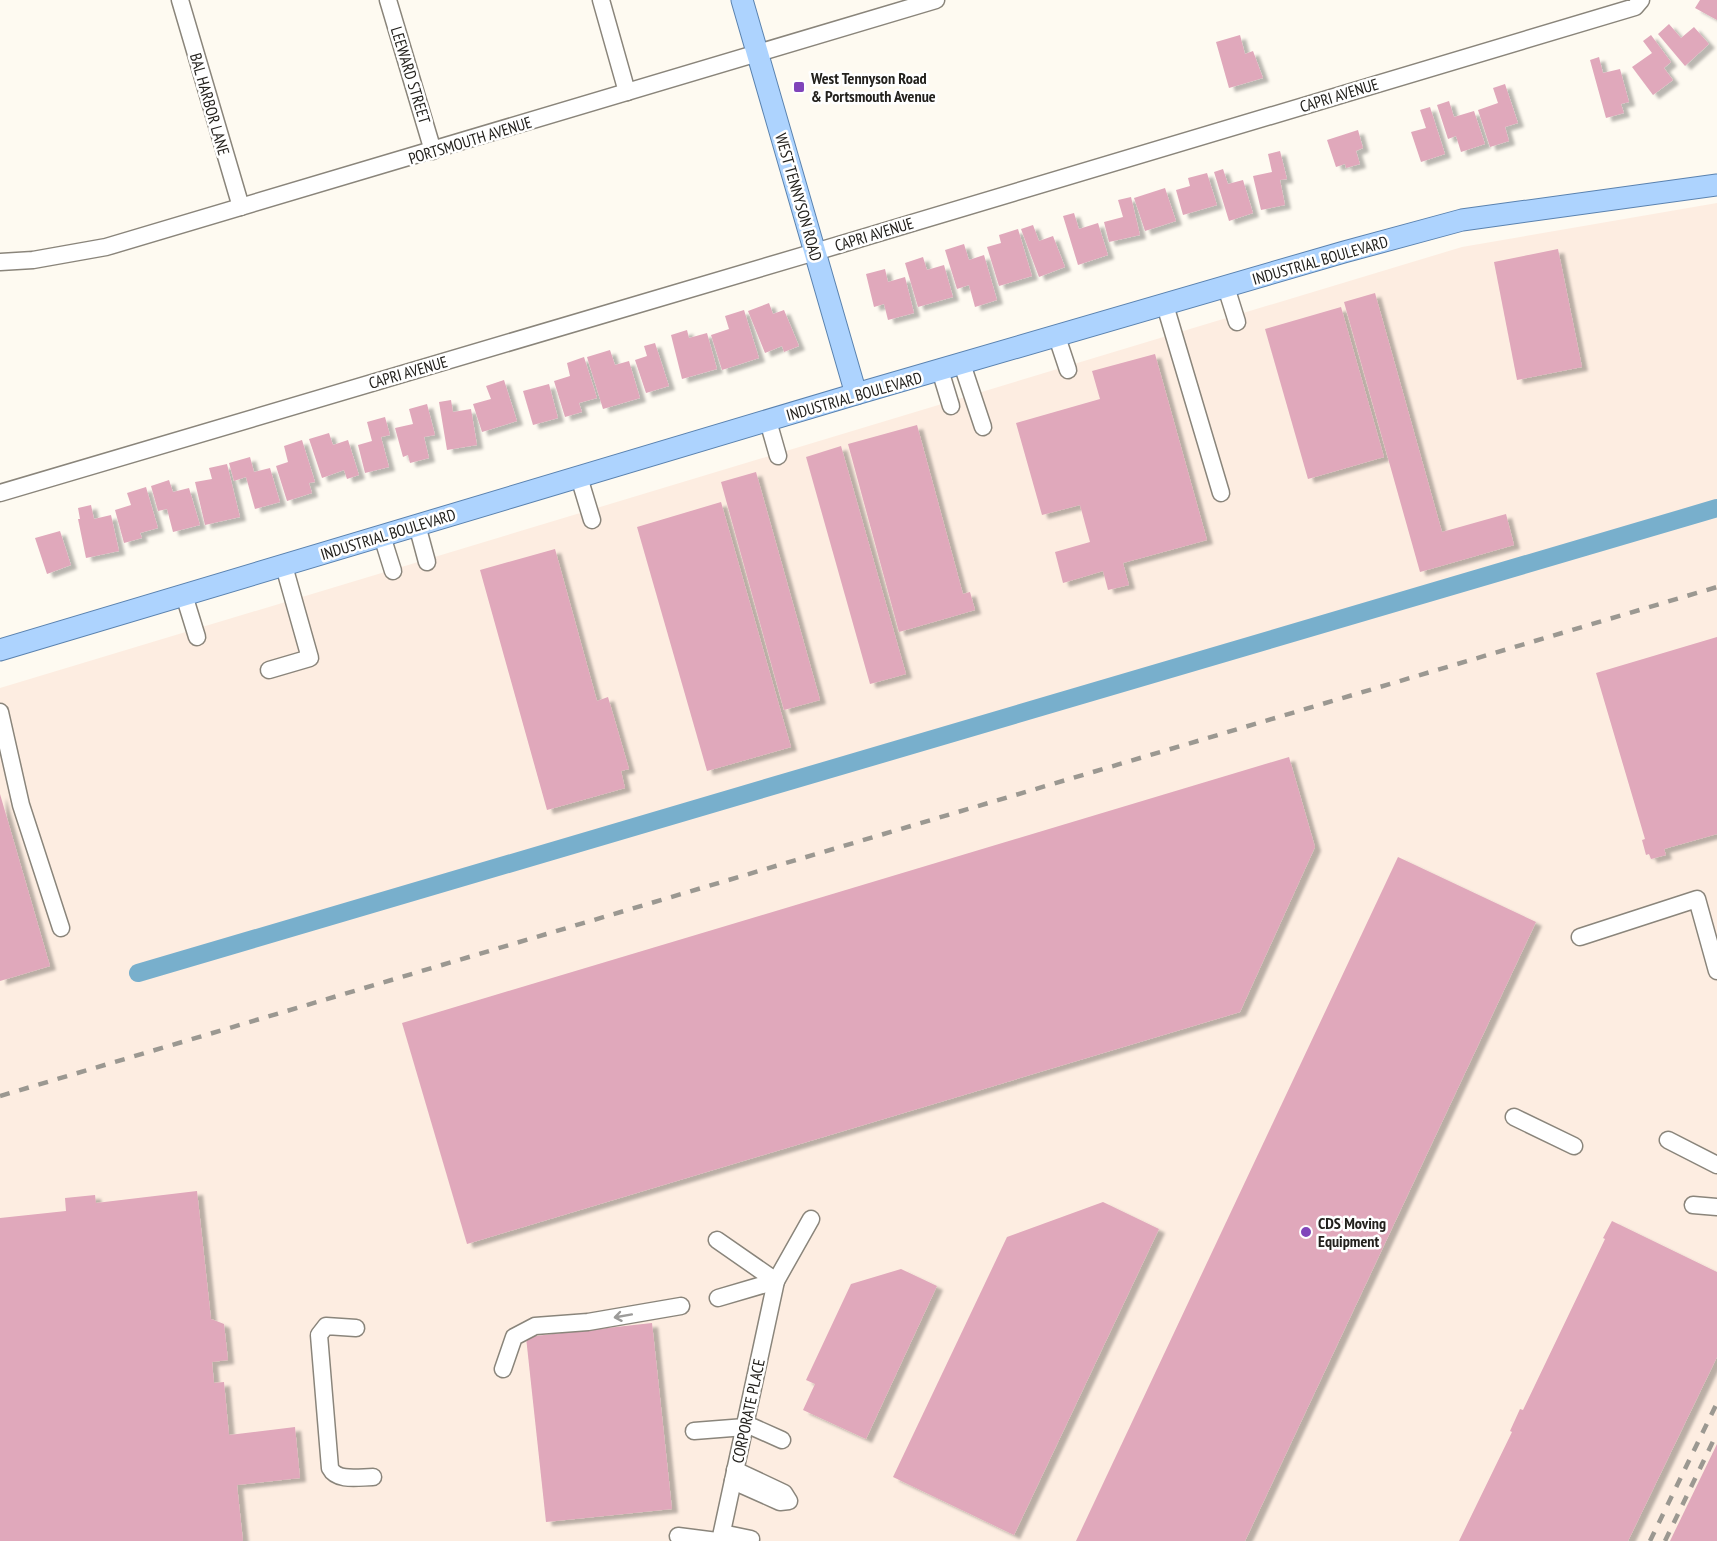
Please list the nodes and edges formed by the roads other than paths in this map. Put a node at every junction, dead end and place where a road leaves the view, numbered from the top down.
1 (180, 0) edge
2 (388, 0) edge
3 (601, 0) edge
4 (742, 0) edge
5 (936, 0) edge
6 (1641, 0) edge
7 (758, 55) junction
8 (627, 92) junction
9 (433, 151) junction
10 (1717, 185) edge
11 (241, 207) junction
12 (815, 252) junction
13 (0, 262) edge
14 (1226, 287) junction
15 (1165, 305) junction
16 (1237, 322) dead end
17 (1057, 337) junction
18 (962, 364) junction
19 (940, 370) junction
20 (1068, 370) dead end
21 (856, 394) junction
22 (951, 406) dead end
23 (768, 421) junction
24 (983, 426) dead end
25 (778, 456) dead end
26 (579, 477) junction
27 (0, 493) edge
28 (1221, 493) dead end
29 (592, 520) dead end
30 (417, 525) junction
31 (382, 536) junction
32 (427, 562) dead end
33 (284, 566) junction
34 (393, 571) dead end
35 (184, 595) junction
36 (197, 638) dead end
37 (0, 650) edge
38 (269, 670) dead end
39 (0, 712) edge
40 (61, 928) dead end
41 (1580, 937) dead end
42 (1717, 971) edge
43 (1514, 1118) dead end
44 (1668, 1140) dead end
45 (1574, 1146) dead end
46 (1717, 1165) edge
47 (1693, 1205) dead end
48 (1717, 1206) edge
49 (811, 1219) dead end
50 (717, 1240) dead end
51 (776, 1281) junction
52 (718, 1298) dead end
53 (681, 1306) dead end
54 (356, 1328) dead end
55 (503, 1369) dead end
56 (745, 1426) junction
57 (694, 1431) dead end
58 (782, 1440) dead end
59 (373, 1477) dead end
60 (678, 1536) dead end
61 (719, 1538) edge
62 (751, 1539) dead end

1 - 11 street, BAL HARBOR LANE
2 - 9 street, LEEWARD STREET
3 - 8 street
4 - 7 main road, WEST TENNYSON ROAD
5 - 7 street, PORTSMOUTH AVENUE
6 - 12 street, CAPRI AVENUE
7 - 8 street, PORTSMOUTH AVENUE
7 - 12 main road, WEST TENNYSON ROAD
8 - 9 street, PORTSMOUTH AVENUE
9 - 11 street, PORTSMOUTH AVENUE
10 - 14 main road, INDUSTRIAL BOULEVARD
11 - 13 street, PORTSMOUTH AVENUE
12 - 21 main road, WEST TENNYSON ROAD
12 - 27 street, CAPRI AVENUE
14 - 15 main road, INDUSTRIAL BOULEVARD
14 - 16 street
15 - 17 main road, INDUSTRIAL BOULEVARD
15 - 28 street
17 - 18 main road, INDUSTRIAL BOULEVARD
17 - 20 street
18 - 19 main road, INDUSTRIAL BOULEVARD
18 - 24 street
19 - 21 main road, INDUSTRIAL BOULEVARD
19 - 22 street
21 - 23 main road, INDUSTRIAL BOULEVARD
23 - 25 street
23 - 26 main road, INDUSTRIAL BOULEVARD
26 - 29 street
26 - 30 main road, INDUSTRIAL BOULEVARD
30 - 31 main road, INDUSTRIAL BOULEVARD
30 - 32 street
31 - 33 main road, INDUSTRIAL BOULEVARD
31 - 34 street
33 - 35 main road, INDUSTRIAL BOULEVARD
33 - 38 street
35 - 36 street
35 - 37 main road, INDUSTRIAL BOULEVARD
39 - 40 street
41 - 42 street
43 - 45 street
44 - 46 street
47 - 48 street
49 - 51 street, CORPORATE PLACE
50 - 51 street
51 - 52 street
51 - 56 street, CORPORATE PLACE
53 -> 55 street
54 - 59 street
56 - 57 street
56 - 58 street
56 - 61 street, CORPORATE PLACE
60 - 61 street
61 - 62 street

